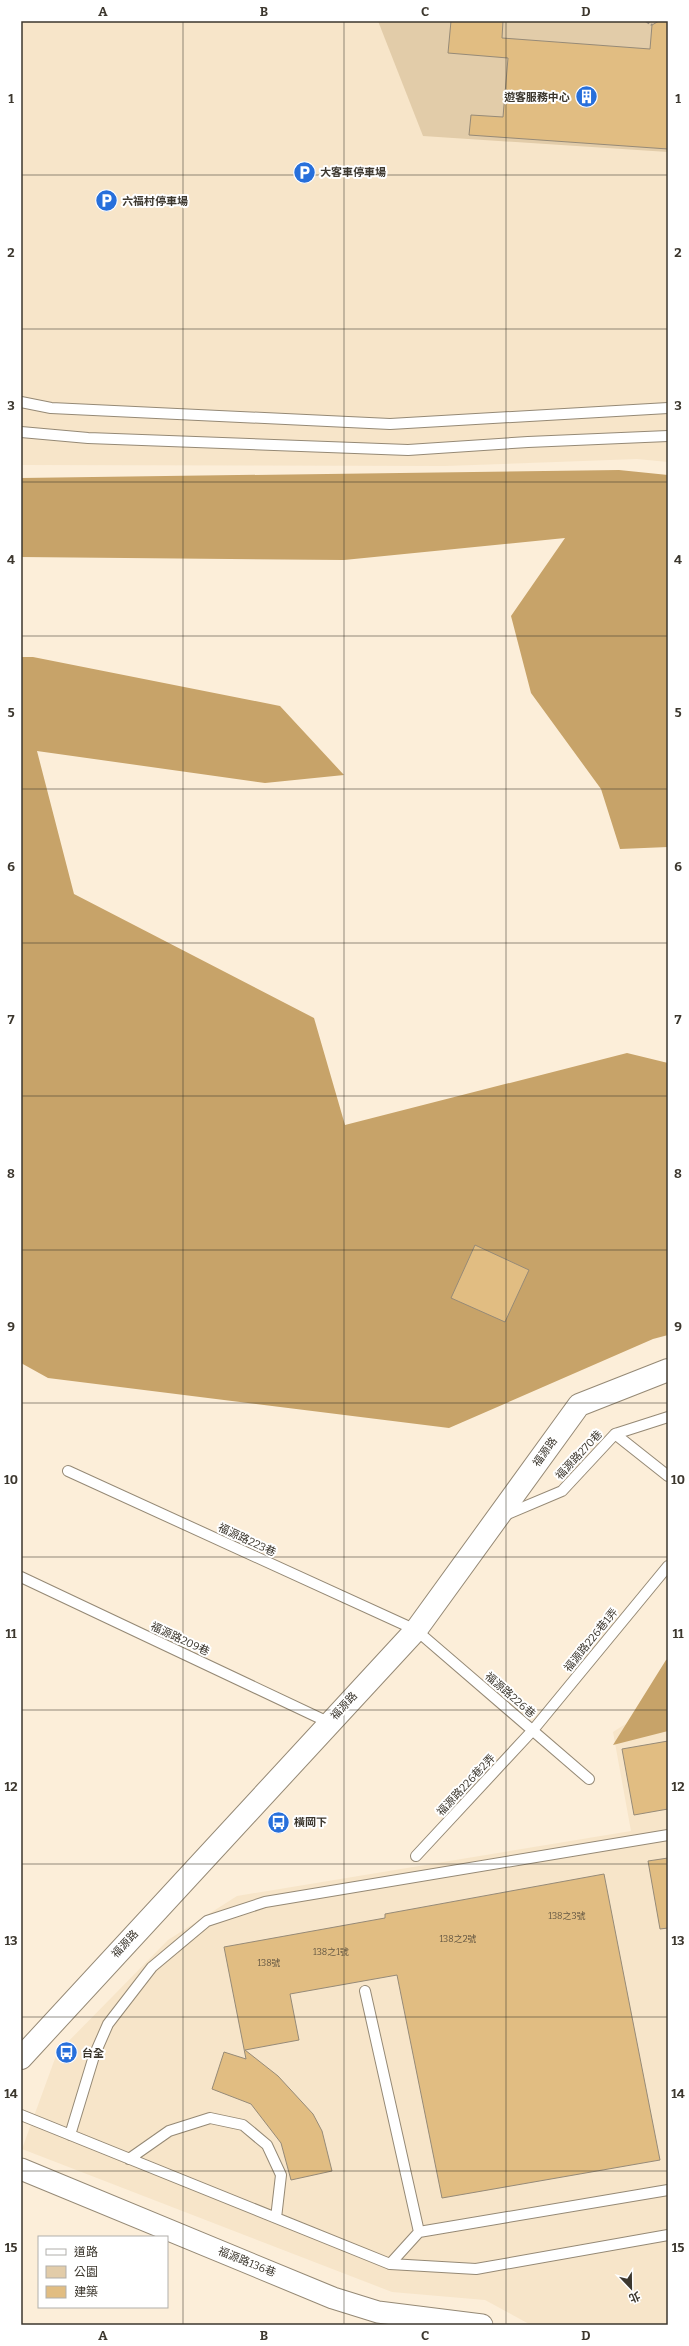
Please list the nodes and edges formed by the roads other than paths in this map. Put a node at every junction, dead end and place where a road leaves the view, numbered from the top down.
1 (21, 402) edge
2 (668, 408) edge
3 (21, 432) edge
4 (668, 436) edge
5 (668, 1370) edge
6 (668, 1417) edge
7 (615, 1434) junction
8 (68, 1471) dead end
9 (668, 1476) edge
10 (497, 1518) junction
11 (668, 1566) edge
12 (21, 1577) edge
13 (416, 1630) junction
14 (328, 1722) junction
15 (533, 1730) junction
16 (589, 1779) dead end
17 (668, 1835) edge
18 (416, 1856) dead end
19 (365, 1991) dead end
20 (21, 2058) edge
21 (21, 2115) edge
22 (70, 2135) junction
23 (129, 2159) junction
24 (21, 2169) edge
25 (668, 2190) edge
26 (276, 2218) junction
27 (419, 2232) junction
28 (668, 2235) edge
29 (390, 2264) junction
30 (482, 2325) edge

1 - 2 lane
3 - 4 lane
5 - 10 street, 福源路
6 - 7 lane
7 - 9 lane, 福源路270巷
7 - 10 lane, 福源路270巷
8 - 13 lane, 福源路223巷
10 - 13 street, 福源路
11 - 15 lane, 福源路226巷1弄
12 - 14 lane, 福源路209巷
13 - 14 street, 福源路
13 - 15 lane, 福源路226巷
14 - 20 street, 福源路
15 - 16 lane, 福源路226巷
15 - 18 lane, 福源路226巷2弄
17 - 22 lane
19 - 27 lane
21 - 22 lane
22 - 23 lane
23 - 26 lane
23 - 26 lane
24 - 30 street, 福源路136巷
25 - 27 lane
26 - 29 lane
27 - 29 lane
28 - 29 lane

